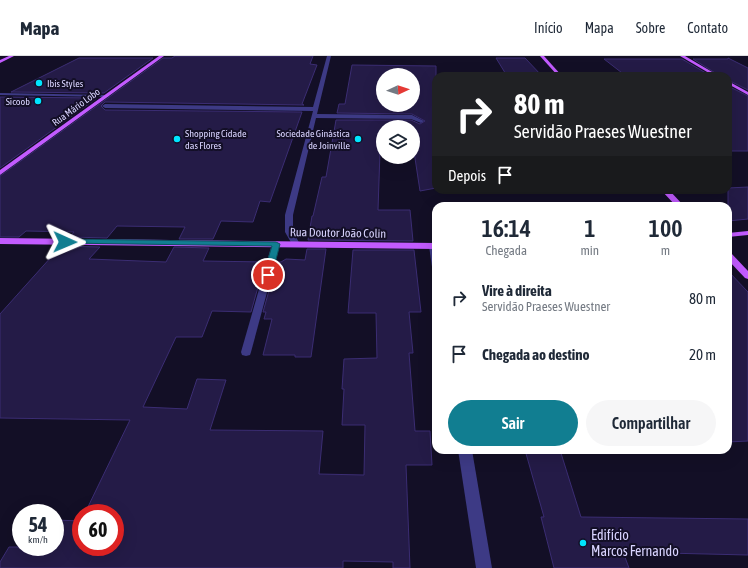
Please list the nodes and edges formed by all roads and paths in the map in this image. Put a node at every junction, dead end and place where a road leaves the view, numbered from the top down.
1 (12, 56) edge
2 (162, 56) edge
3 (329, 56) edge
4 (542, 56) edge
5 (682, 56) edge
6 (0, 62) edge
7 (556, 72) edge
8 (710, 72) edge
9 (732, 84) edge
10 (0, 94) edge
11 (748, 94) edge
12 (106, 96) junction
13 (105, 106) dead end
14 (315, 112) junction
15 (421, 120) dead end
16 (0, 173) edge
17 (669, 194) edge
18 (676, 202) edge
19 (748, 233) edge
20 (732, 235) edge
21 (0, 241) edge
22 (276, 244) junction
23 (296, 244) junction
24 (432, 246) edge
25 (732, 259) edge
26 (748, 276) edge
27 (246, 352) dead end
28 (466, 454) edge
29 (484, 568) edge

1 - 6 main road
2 - 12 main road, Rua Mário Lobo
3 - 14 street
4 - 7 main road
5 - 8 main road
9 - 11 main road
10 - 12 street
12 - 16 main road, Rua Mário Lobo
13 - 14 street
14 - 15 street
14 - 23 street
17 - 18 main road
19 - 20 main road
21 - 22 main road, Rua Doutor João Colin
22 - 23 main road, Rua Doutor João Colin
22 - 27 street
23 - 24 main road, Rua Doutor João Colin
25 - 26 main road
28 - 29 street

